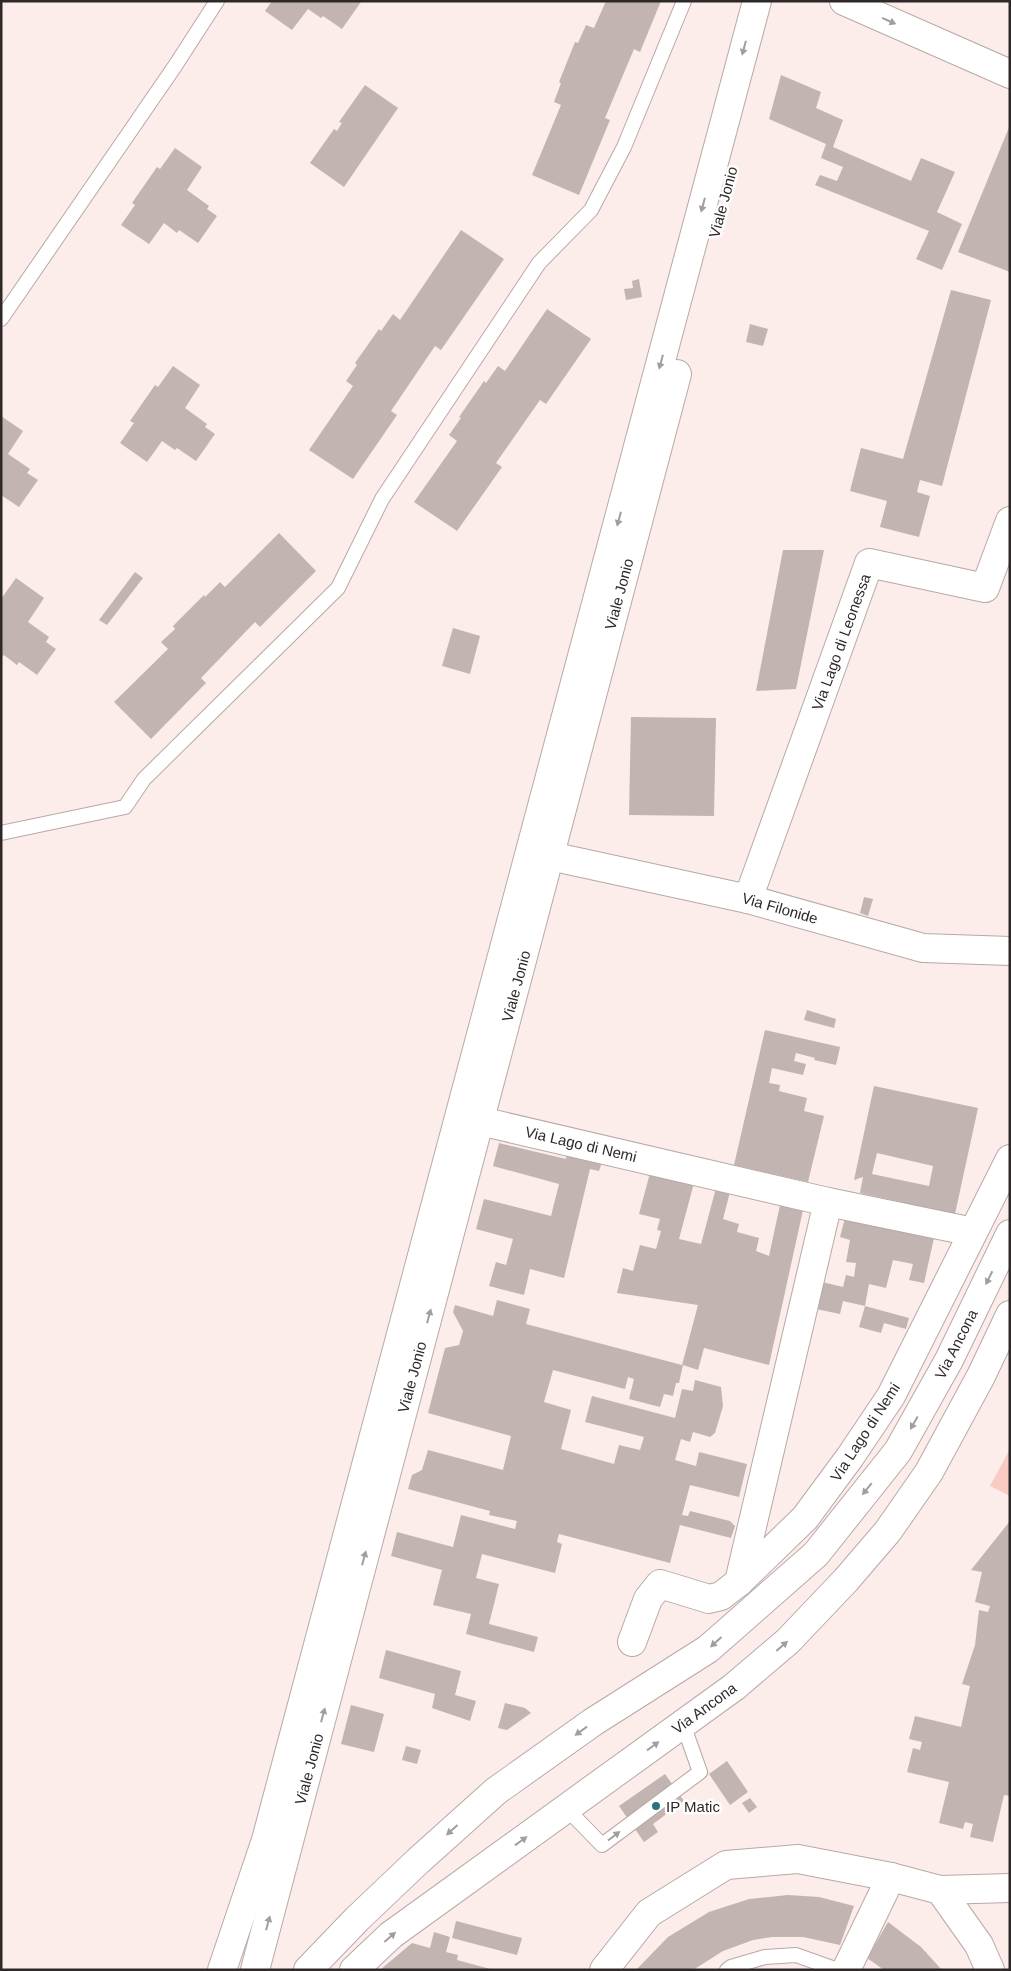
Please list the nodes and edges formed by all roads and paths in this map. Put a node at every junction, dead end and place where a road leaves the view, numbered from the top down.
1 (217, 1) edge
2 (684, 1) edge
3 (757, 1) edge
4 (776, 1) edge
5 (844, 1) edge
6 (1010, 74) edge
7 (1, 319) edge
8 (1010, 521) edge
9 (1, 833) edge
10 (550, 856) junction
11 (748, 899) junction
12 (1010, 951) edge
13 (480, 1121) junction
14 (1010, 1159) edge
15 (828, 1202) junction
16 (973, 1232) junction
17 (1010, 1234) edge
18 (1010, 1315) edge
19 (1010, 1338) edge
20 (981, 1376) junction
21 (738, 1582) junction
22 (632, 1642) dead end
23 (684, 1724) junction
24 (566, 1808) junction
25 (891, 1877) junction
26 (1010, 1888) edge
27 (940, 1890) junction
28 (222, 1963) edge
29 (848, 1968) edge
30 (605, 1969) edge
31 (255, 1970) edge
32 (308, 1970) edge
33 (354, 1970) edge
34 (727, 1970) edge
35 (990, 1970) edge

1 - 7 lane
2 - 9 lane
3 -> 28 street, Viale Jonio
4 - 10 street, Viale Jonio
5 -> 6 street
8 - 11 street, Via Lago di Leonessa
10 - 11 street, Via Filonide
10 - 13 street, Viale Jonio
11 - 12 street, Via Filonide
13 - 15 street, Via Lago di Nemi
31 -> 13 street, Viale Jonio
14 - 16 street, Via Lago di Nemi
15 - 16 street, Via Lago di Nemi
15 - 21 street
16 - 21 street, Via Lago di Nemi
17 -> 32 street, Via Ancona
18 - 20 street, Via Ancona
19 - 20 street, Via Ancona
23 -> 20 street, Via Ancona
21 - 22 street, Via Lago di Nemi
24 -> 23 street, Via Ancona
24 -> 23 lane
33 -> 24 street, Via Ancona
25 - 27 street
25 - 29 street
25 - 30 street
26 - 27 street
27 - 35 street
29 - 34 lane

